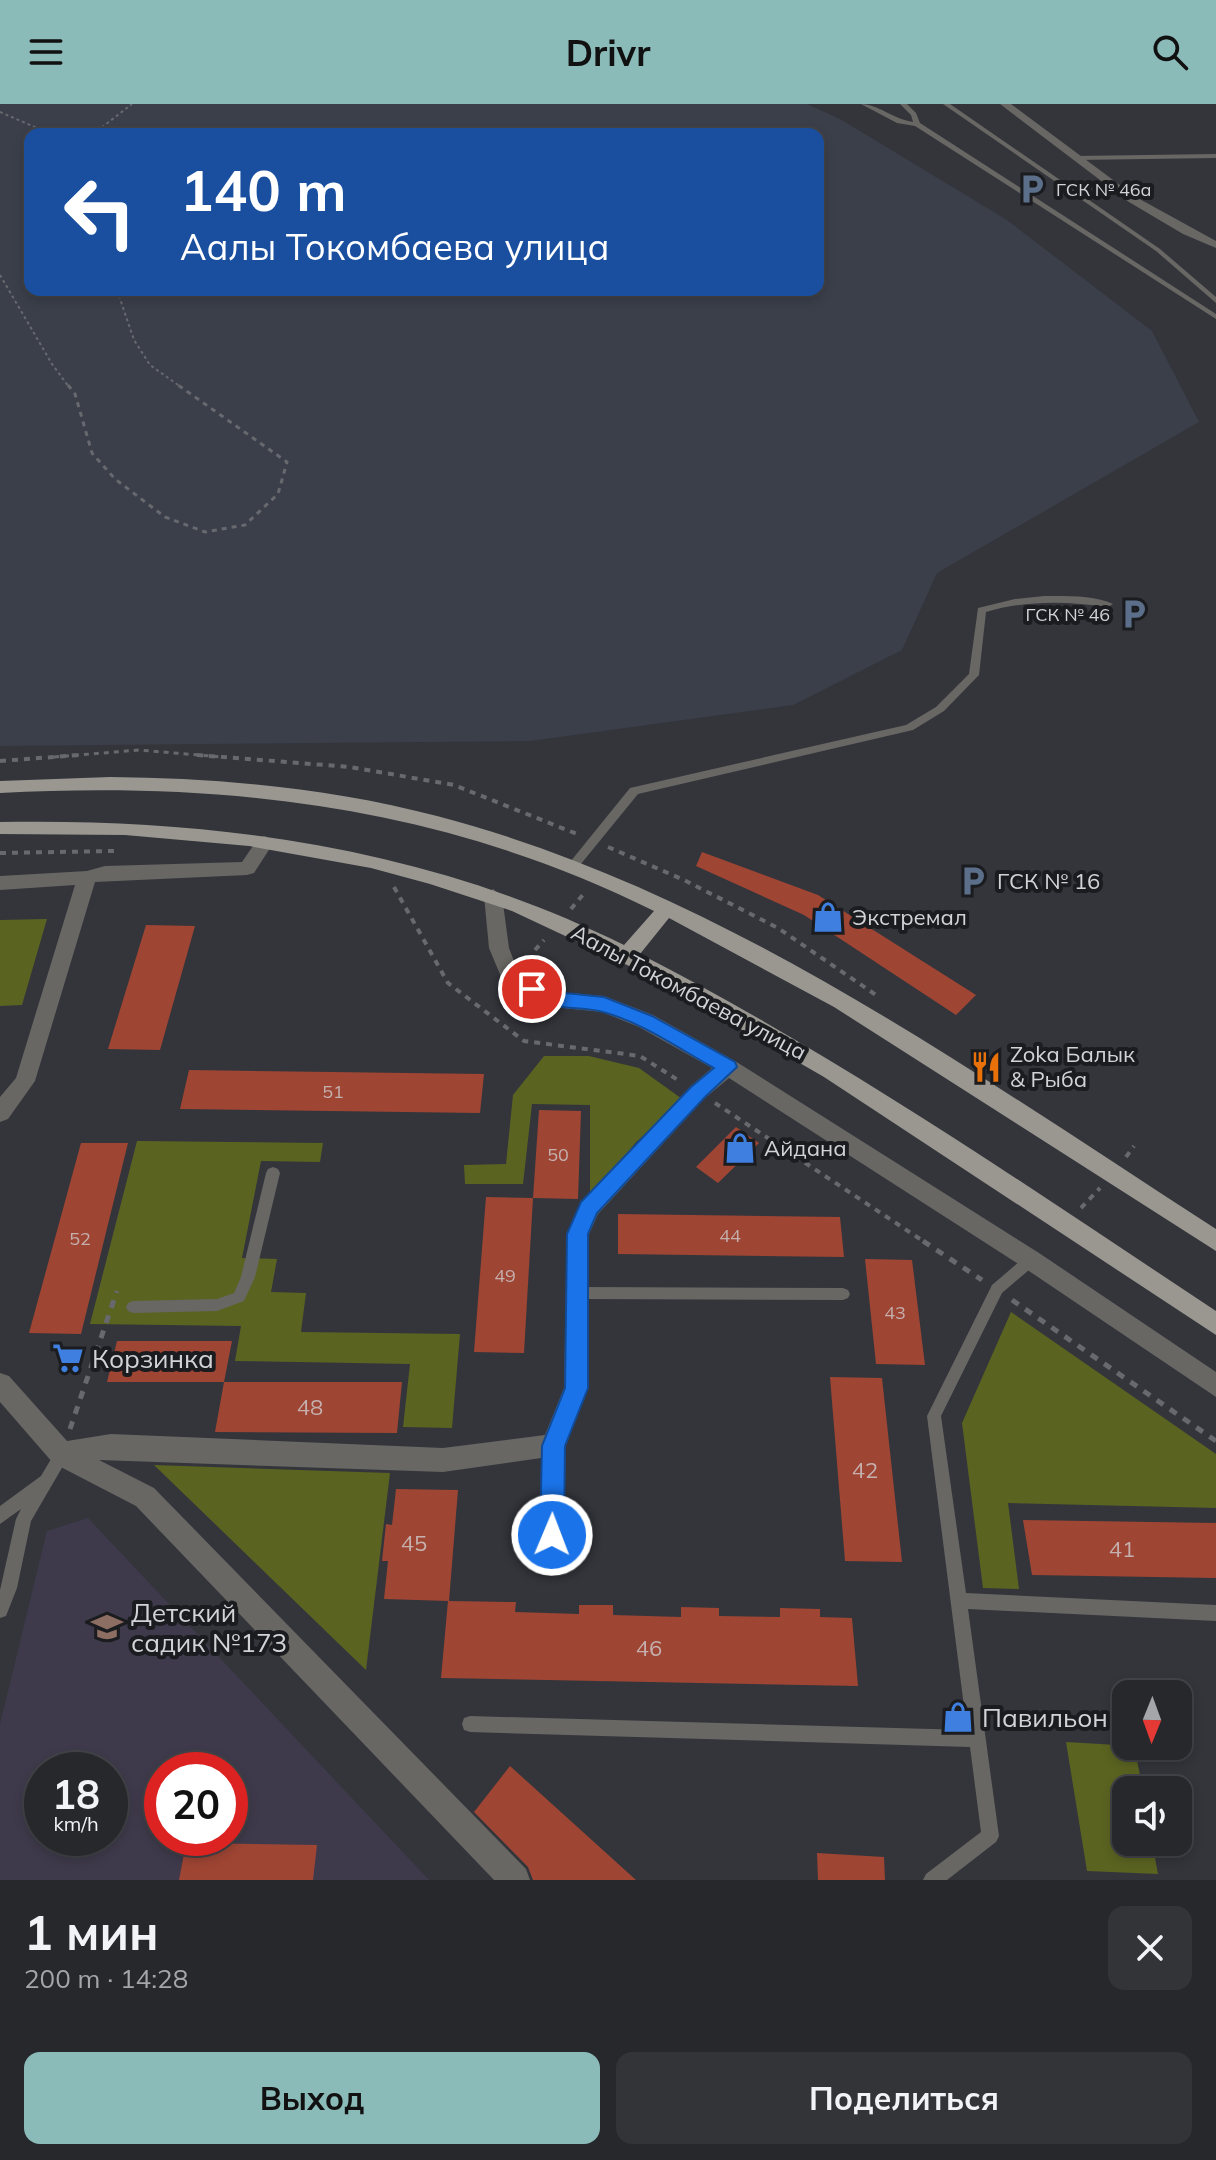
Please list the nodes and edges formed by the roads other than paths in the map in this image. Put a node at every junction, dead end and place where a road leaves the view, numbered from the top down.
1 (864, 104) edge
2 (903, 104) edge
3 (946, 104) edge
4 (1005, 104) edge
5 (917, 124) junction
6 (1216, 156) edge
7 (1076, 158) junction
8 (1184, 230) junction
9 (1216, 245) edge
10 (1216, 260) edge
11 (1216, 301) edge
12 (1216, 317) edge
13 (1108, 604) dead end
14 (0, 787) edge
15 (0, 828) edge
16 (265, 842) junction
17 (572, 867) junction
18 (87, 878) junction
19 (0, 883) edge
20 (493, 896) junction
21 (666, 909) junction
22 (627, 955) junction
23 (728, 1067) junction
24 (0, 1113) edge
25 (273, 1173) dead end
26 (1216, 1241) edge
27 (1031, 1260) junction
28 (579, 1293) junction
29 (843, 1294) dead end
30 (133, 1307) dead end
31 (1216, 1324) edge
32 (0, 1384) edge
33 (1216, 1386) edge
34 (553, 1446) junction
35 (62, 1454) junction
36 (48, 1478) junction
37 (0, 1516) edge
38 (552, 1535) dead end
39 (959, 1601) junction
40 (0, 1610) edge
41 (1216, 1613) edge
42 (470, 1724) dead end
43 (977, 1739) junction
44 (515, 1880) edge
45 (932, 1880) edge

1 - 5 lane
2 - 5 lane
3 - 11 lane
4 - 7 street
5 - 12 lane
6 - 7 lane
7 - 8 street
8 - 9 street
8 - 10 street
13 - 17 lane
14 - 17 main road
15 - 16 main road, Аалы Токомбаева улица
16 - 18 street
16 - 20 main road, Аалы Токомбаева улица
17 - 21 main road
18 - 19 street
18 - 24 street
20 - 22 main road, Аалы Токомбаева улица
20 - 23 street, Аалы Токомбаева улица
21 - 22 main road
21 - 26 main road
22 - 31 main road, Аалы Токомбаева улица
23 - 27 street, Аалы Токомбаева улица
23 - 28 street
25 - 30 lane
27 - 33 street, Аалы Токомбаева улица
27 - 39 lane
28 - 29 lane
28 - 34 street
32 - 35 street
34 - 35 street
34 - 38 lane
35 - 36 lane
35 - 44 street
36 - 37 lane
36 - 40 lane
39 - 41 lane
39 - 43 lane
42 - 43 lane
43 - 45 lane

